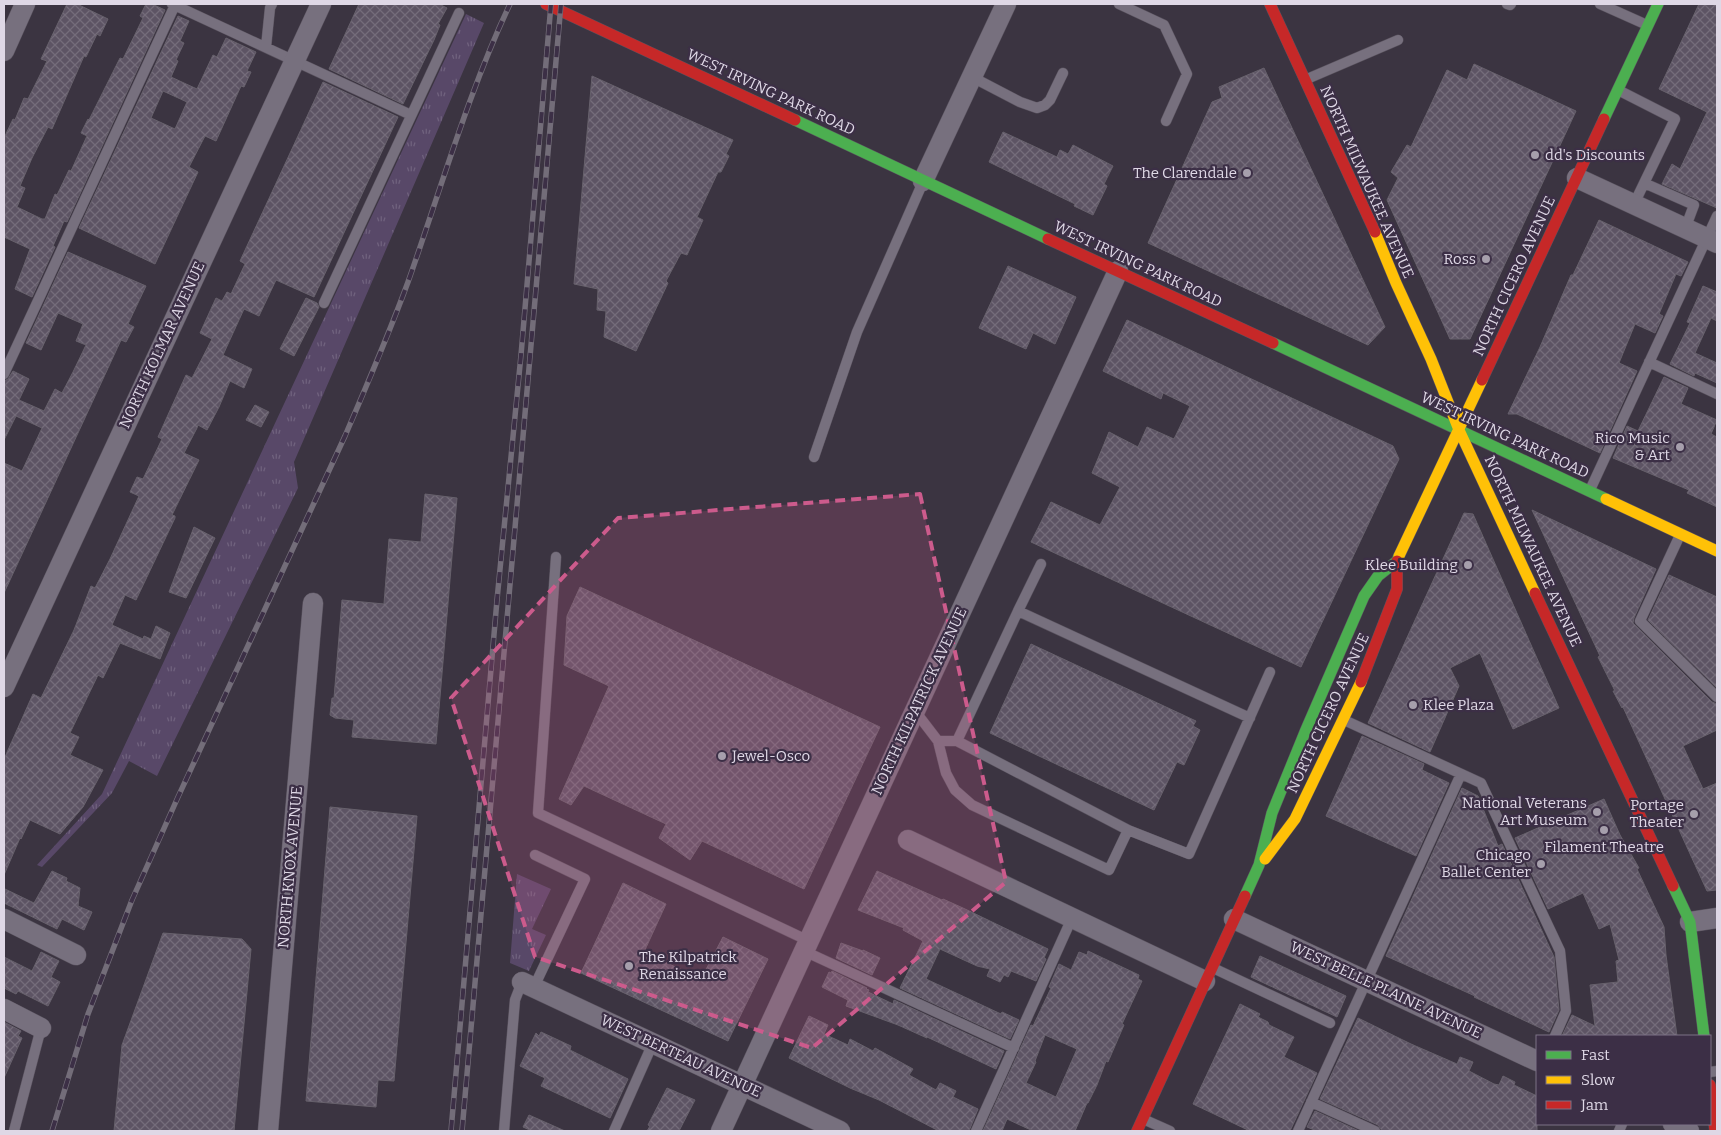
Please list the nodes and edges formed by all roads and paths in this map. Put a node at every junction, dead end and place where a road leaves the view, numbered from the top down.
1 (25, 4) edge
2 (173, 4) edge
3 (272, 4) edge
4 (321, 4) edge
5 (546, 4) edge
6 (1006, 4) edge
7 (1119, 4) edge
8 (1270, 4) edge
9 (1600, 4) edge
10 (1658, 4) edge
11 (459, 13) dead end
12 (1648, 26) junction
13 (1398, 40) dead end
14 (266, 47) junction
15 (4, 51) edge
16 (294, 61) junction
17 (1063, 73) dead end
18 (972, 77) junction
19 (1305, 79) junction
20 (1618, 90) junction
21 (411, 115) junction
22 (1166, 121) dead end
23 (1577, 178) junction
24 (923, 181) junction
25 (1644, 182) junction
26 (1634, 204) junction
27 (1717, 216) edge
28 (1685, 229) junction
29 (1712, 241) edge
30 (1118, 271) junction
31 (324, 304) dead end
32 (1649, 362) junction
33 (4, 374) edge
34 (1717, 394) edge
35 (1459, 430) junction
36 (814, 457) dead end
37 (1589, 491) junction
38 (1680, 534) junction
39 (1717, 551) edge
40 (556, 557) dead end
41 (1396, 561) junction
42 (1041, 564) dead end
43 (312, 603) dead end
44 (1018, 611) junction
45 (1270, 672) dead end
46 (4, 687) edge
47 (1717, 697) edge
48 (914, 711) junction
49 (1250, 718) junction
50 (1344, 719) junction
51 (938, 741) junction
52 (957, 741) junction
53 (1461, 774) junction
54 (1128, 830) junction
55 (908, 840) dead end
56 (535, 855) dead end
57 (1259, 865) junction
58 (1072, 918) junction
59 (1717, 918) edge
60 (4, 919) edge
61 (1234, 919) junction
62 (1690, 922) junction
63 (806, 946) junction
64 (76, 955) dead end
65 (1209, 974) junction
66 (1367, 981) junction
67 (528, 984) junction
68 (4, 1010) edge
69 (1330, 1023) dead end
70 (42, 1028) joint
71 (1555, 1035) edge
72 (1704, 1035) edge
73 (653, 1043) junction
74 (1014, 1048) junction
75 (1536, 1061) edge
76 (742, 1085) junction
77 (1711, 1094) edge
78 (1311, 1102) junction
79 (1142, 1118) junction
80 (1675, 1125) edge
81 (506, 1130) edge
82 (14, 1131) edge
83 (268, 1131) edge
84 (614, 1131) edge
85 (721, 1131) edge
86 (840, 1131) edge
87 (976, 1131) edge
88 (1137, 1131) edge
89 (1170, 1131) edge
90 (1298, 1131) edge
91 (1375, 1131) edge
92 (1689, 1131) edge
93 (1715, 1131) edge

1 - 15 street
2 - 14 lane
2 - 33 lane
3 - 14 lane
4 - 16 street, NORTH KOLMAR AVENUE
5 - 24 main road, WEST IRVING PARK ROAD
6 - 18 street
7 - 22 lane
8 - 19 main road, NORTH MILWAUKEE AVENUE
9 - 12 lane
10 - 12 main road, NORTH CICERO AVENUE
11 - 21 lane
12 - 20 main road, NORTH CICERO AVENUE
13 - 19 lane
14 - 16 lane
16 - 21 lane
16 - 46 street, NORTH KOLMAR AVENUE
17 - 18 lane
18 - 24 street
19 - 35 main road, NORTH MILWAUKEE AVENUE
20 - 23 main road, NORTH CICERO AVENUE
20 - 25 lane
21 - 31 lane
23 - 26 street
23 - 35 main road, NORTH CICERO AVENUE
24 - 30 main road, WEST IRVING PARK ROAD
24 - 36 lane
25 - 26 lane
25 - 28 lane
26 - 28 street
27 - 29 lane
28 - 29 street
29 - 32 lane
30 - 35 main road, WEST IRVING PARK ROAD
30 - 48 street, NORTH KILPATRICK AVENUE
32 - 34 lane
32 - 37 lane
35 - 37 main road, WEST IRVING PARK ROAD
35 - 41 main road, NORTH CICERO AVENUE
35 - 62 main road, NORTH MILWAUKEE AVENUE
37 - 38 main road, WEST IRVING PARK ROAD
38 - 39 main road, WEST IRVING PARK ROAD
38 - 47 lane
40 - 63 lane
41 - 50 main road, NORTH CICERO AVENUE
41 - 57 main road, NORTH CICERO AVENUE
42 - 44 lane
43 - 83 street, NORTH KNOX AVENUE
44 - 49 lane
44 - 52 lane
45 - 49 lane
48 - 51 lane
48 - 63 street, NORTH KILPATRICK AVENUE
49 - 54 lane
50 - 53 lane
50 - 57 main road, NORTH CICERO AVENUE
51 - 52 lane
51 - 54 lane
52 - 54 lane
53 - 66 lane
53 - 71 lane
55 - 58 street
56 - 67 lane
57 - 61 main road, NORTH CICERO AVENUE
58 - 65 street
58 - 74 lane
59 - 62 street
60 - 64 street
61 - 65 main road, NORTH CICERO AVENUE
61 - 66 street, WEST BELLE PLAINE AVENUE
62 - 72 main road, NORTH MILWAUKEE AVENUE
63 - 74 lane
63 - 76 street, NORTH KILPATRICK AVENUE
65 - 69 lane
65 - 79 main road, NORTH CICERO AVENUE
66 - 75 street, WEST BELLE PLAINE AVENUE
66 - 78 lane
67 - 73 street, WEST BERTEAU AVENUE
67 - 81 lane
68 - 70 street
70 - 82 lane
73 - 76 street, WEST BERTEAU AVENUE
73 - 84 lane
74 - 87 lane
76 - 85 street, NORTH KILPATRICK AVENUE
76 - 86 street, WEST BERTEAU AVENUE
77 - 93 main road
78 - 90 lane
78 - 91 lane
79 - 88 main road, NORTH CICERO AVENUE
79 - 89 lane
80 - 92 street

